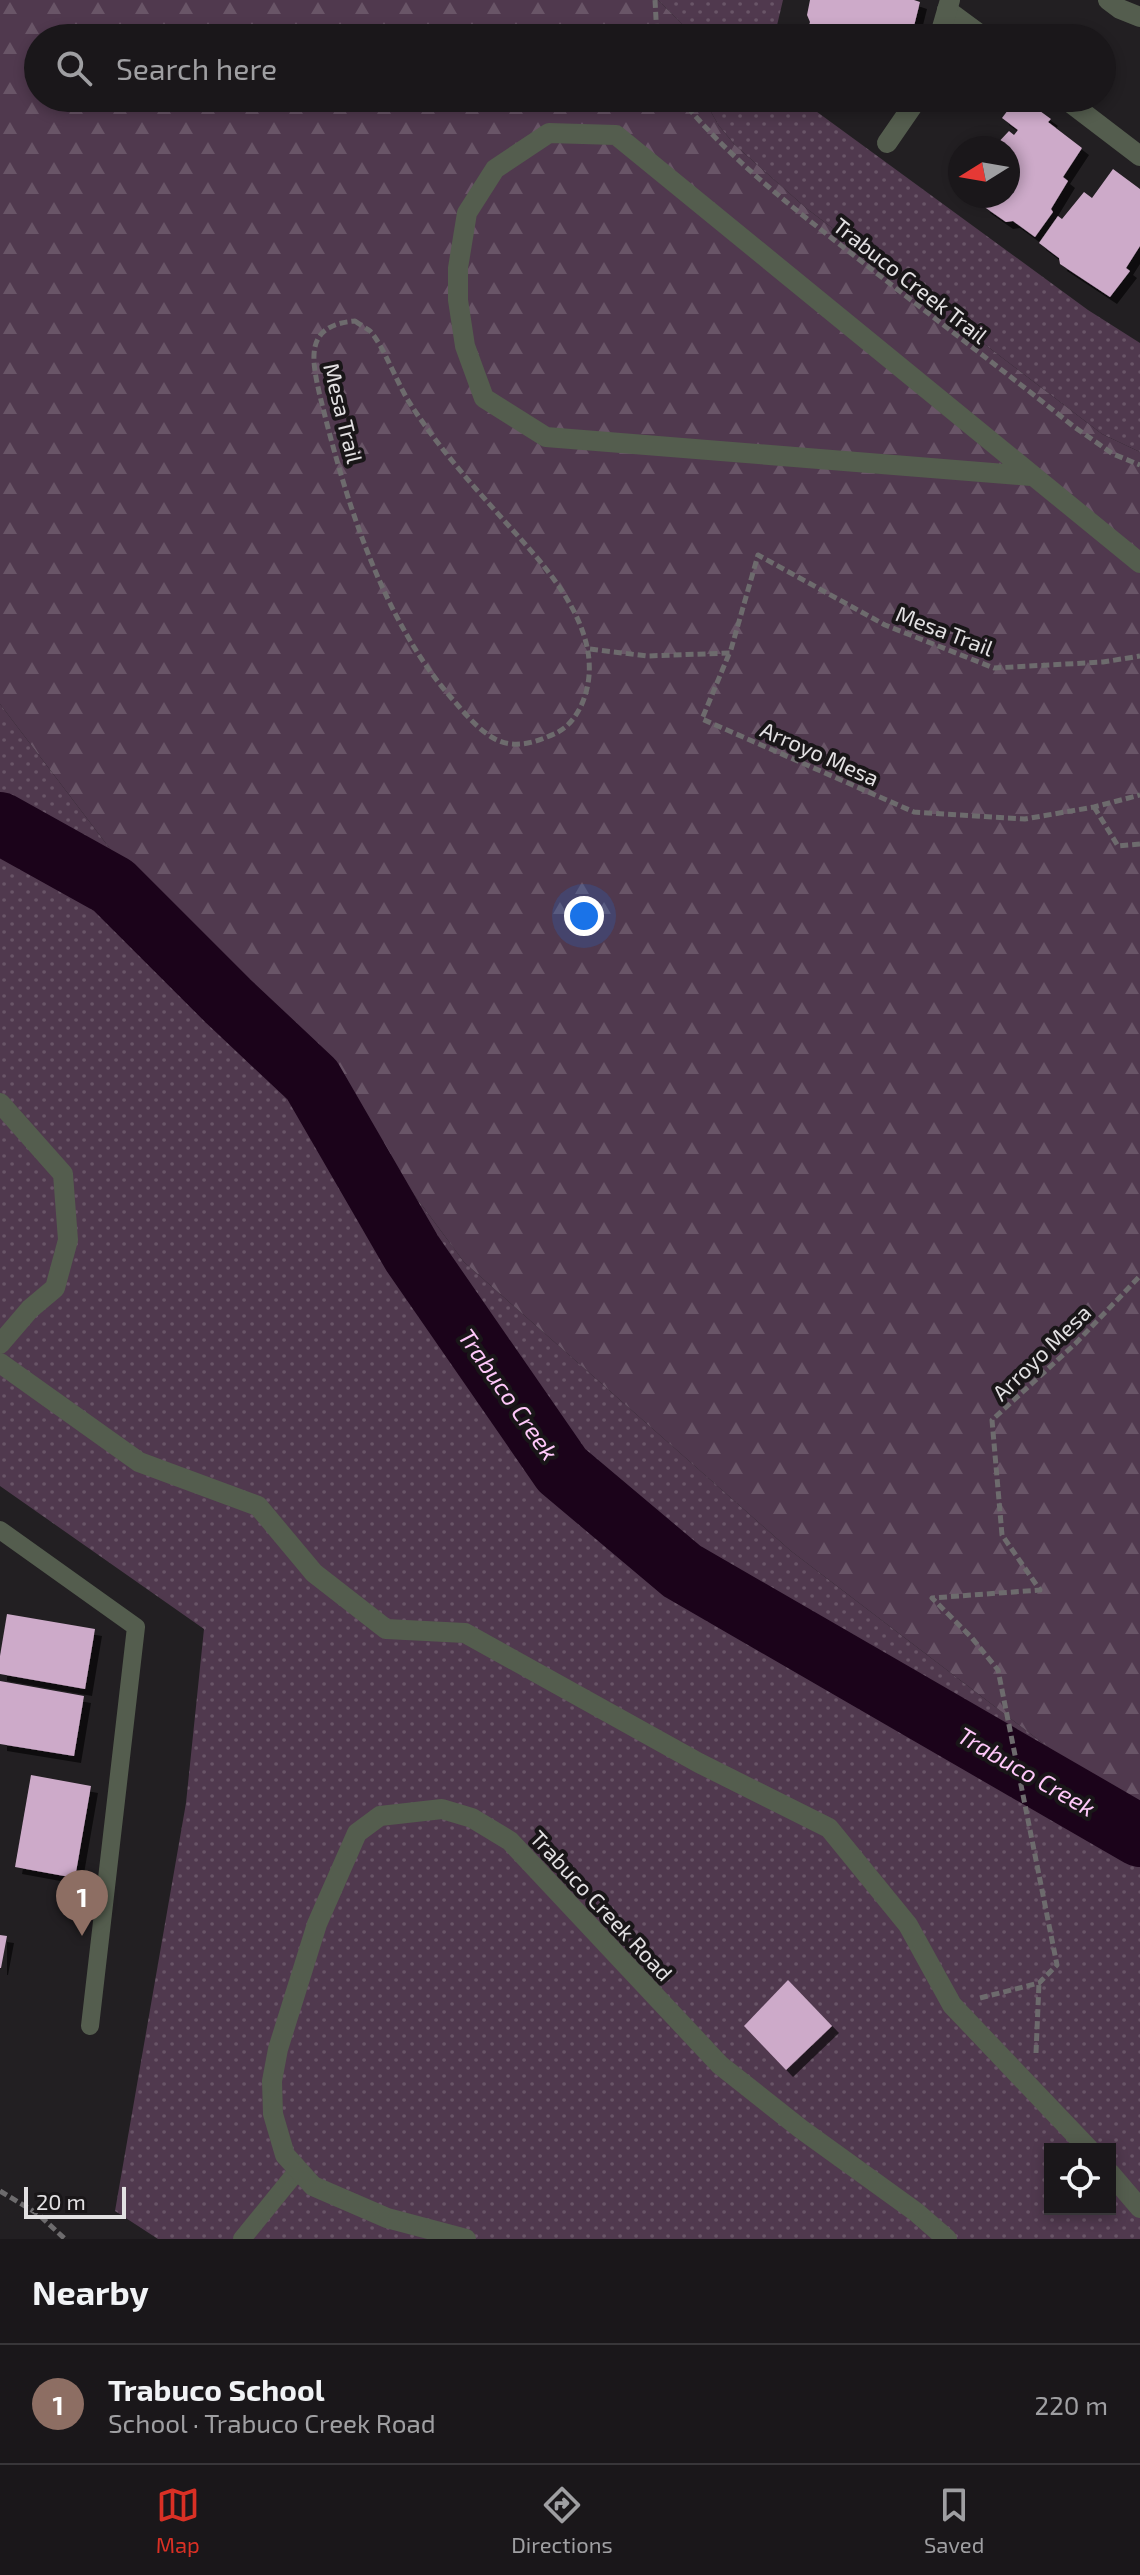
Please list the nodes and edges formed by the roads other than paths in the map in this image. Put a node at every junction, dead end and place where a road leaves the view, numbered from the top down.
1 (1108, 0) edge
2 (949, 5) edge
3 (1140, 17) edge
4 (970, 24) edge
5 (908, 112) edge
6 (1082, 112) edge
7 (887, 143) dead end
8 (1140, 156) edge
9 (1031, 476) junction
10 (1140, 563) edge
11 (0, 1103) edge
12 (0, 1344) edge
13 (0, 1363) edge
14 (0, 1530) edge
15 (90, 2026) dead end
16 (1083, 2143) edge
17 (298, 2170) junction
18 (1116, 2180) edge
19 (1140, 2208) edge
20 (242, 2239) edge
21 (466, 2239) edge
22 (947, 2239) edge

1 - 3 street
2 - 4 street
5 - 7 street
6 - 8 street
9 - 9 street
9 - 10 street
11 - 12 street
13 - 16 street
14 - 15 lane
17 - 20 lane
17 - 21 street, Trabuco Creek Road
17 - 22 street, Trabuco Creek Road
18 - 19 street

